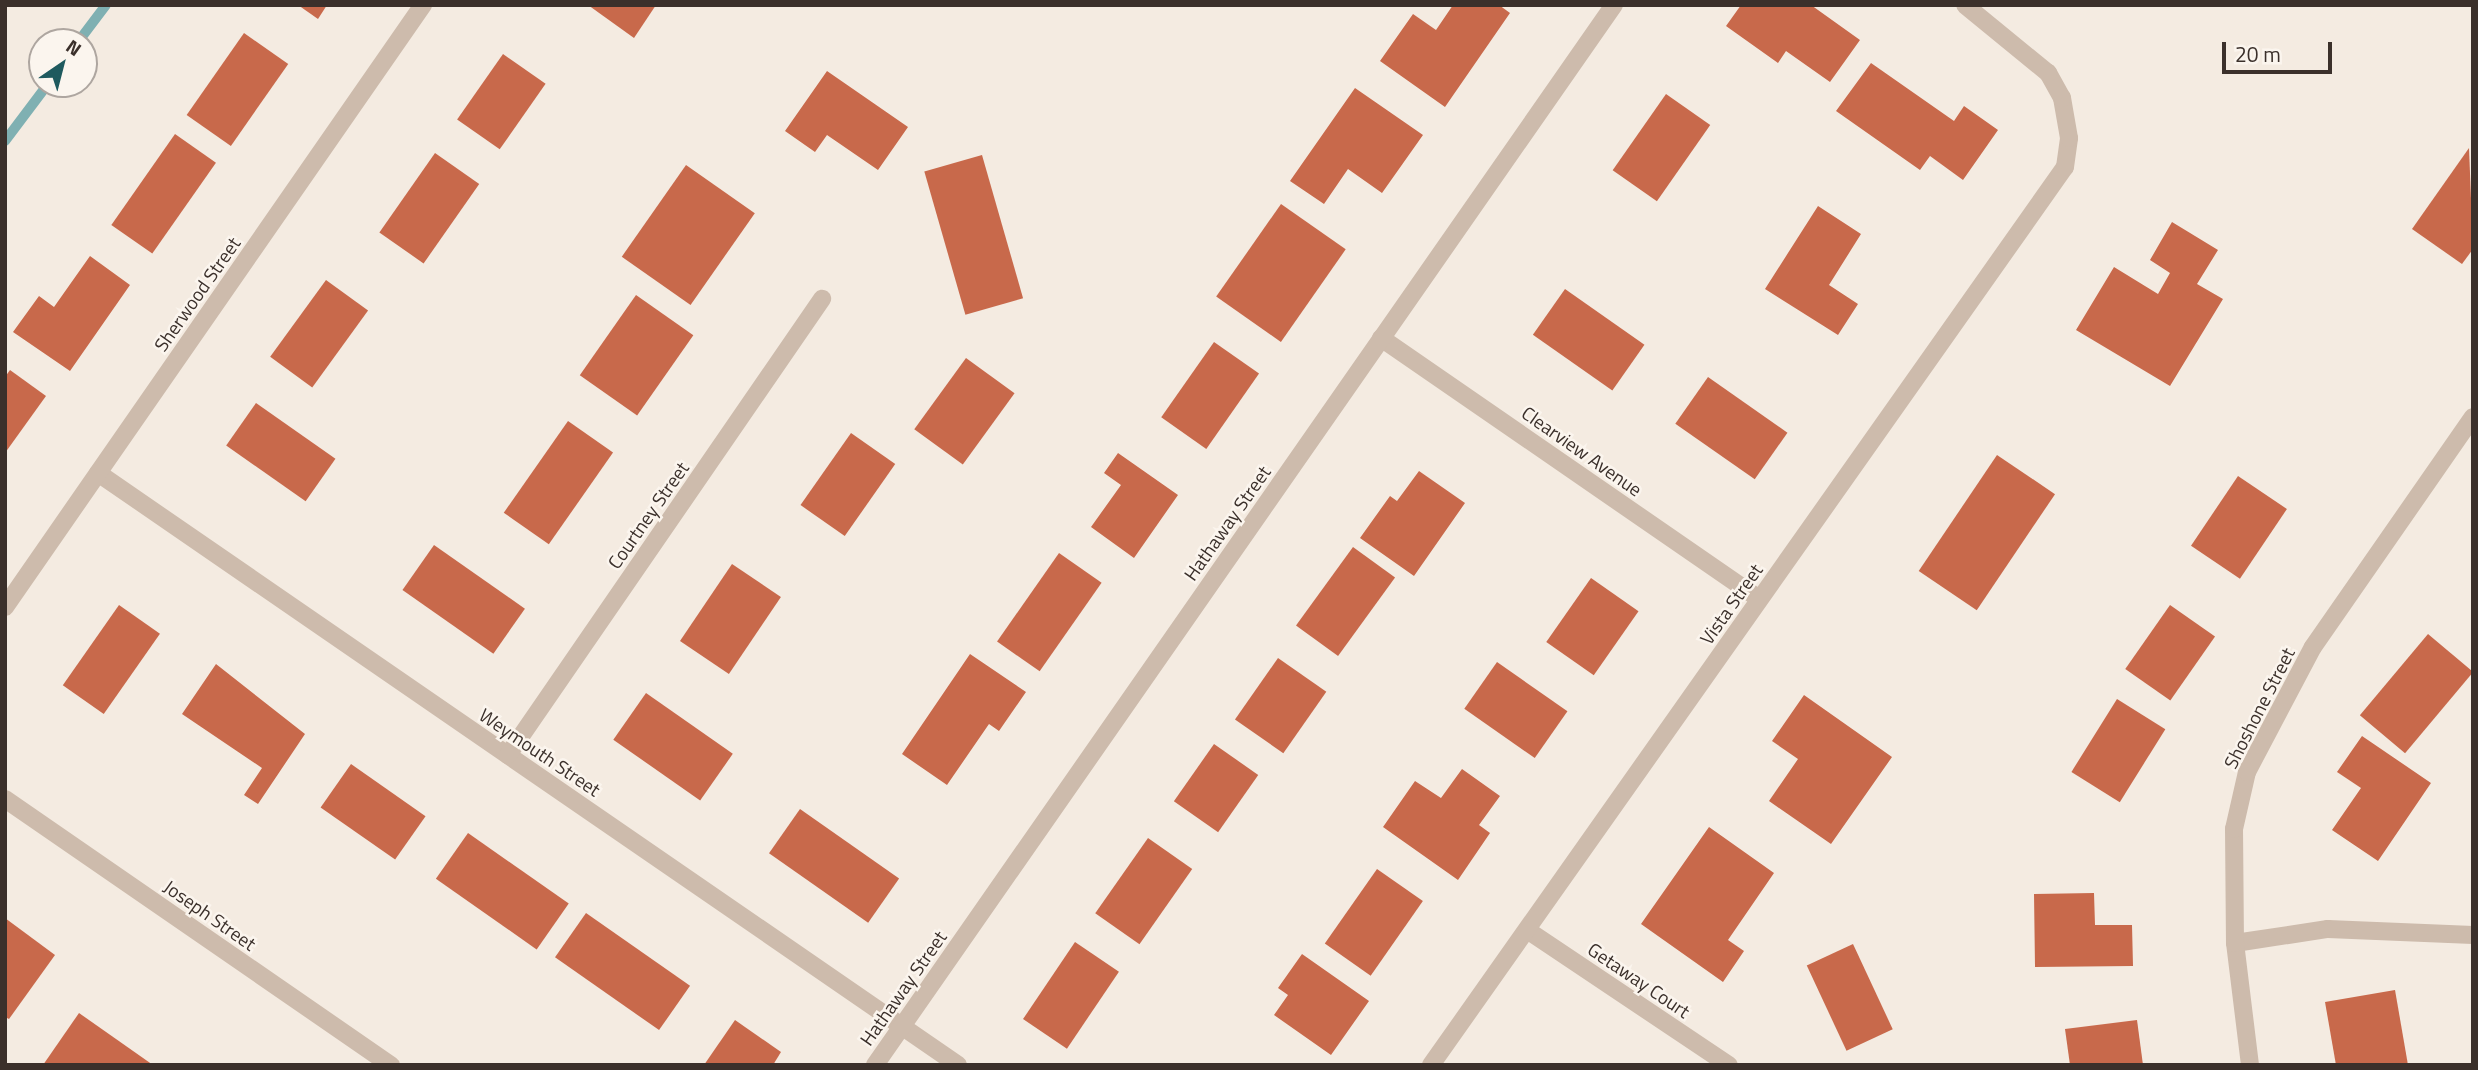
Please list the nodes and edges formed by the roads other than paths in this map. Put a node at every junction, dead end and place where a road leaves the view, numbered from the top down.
1 (423, 5) edge
2 (1614, 5) edge
3 (1965, 5) edge
4 (822, 299) dead end
5 (1381, 338) junction
6 (2473, 417) edge
7 (98, 473) junction
8 (1759, 599) junction
9 (5, 607) edge
10 (508, 755) junction
11 (5, 799) edge
12 (1527, 930) junction
13 (2473, 935) edge
14 (2235, 943) junction
15 (903, 1025) junction
16 (391, 1065) edge
17 (875, 1065) edge
18 (958, 1065) edge
19 (1431, 1065) edge
20 (1729, 1065) edge
21 (2250, 1065) edge

1 - 7 street, Sherwood Street
2 - 5 street, Hathaway Street
3 - 8 street, Vista Street
4 - 10 street, Courtney Street
5 - 8 street, Clearview Avenue
5 - 15 street, Hathaway Street
6 - 14 street, Shoshone Street
7 - 9 street, Sherwood Street
7 - 10 street, Weymouth Street
8 - 12 street, Vista Street
10 - 15 street, Weymouth Street
11 - 16 street, Joseph Street
12 - 19 street, Vista Street
12 - 20 street, Getaway Court
13 - 14 street
14 - 21 street, Shoshone Street
15 - 17 street, Hathaway Street
15 - 18 street, Weymouth Street

